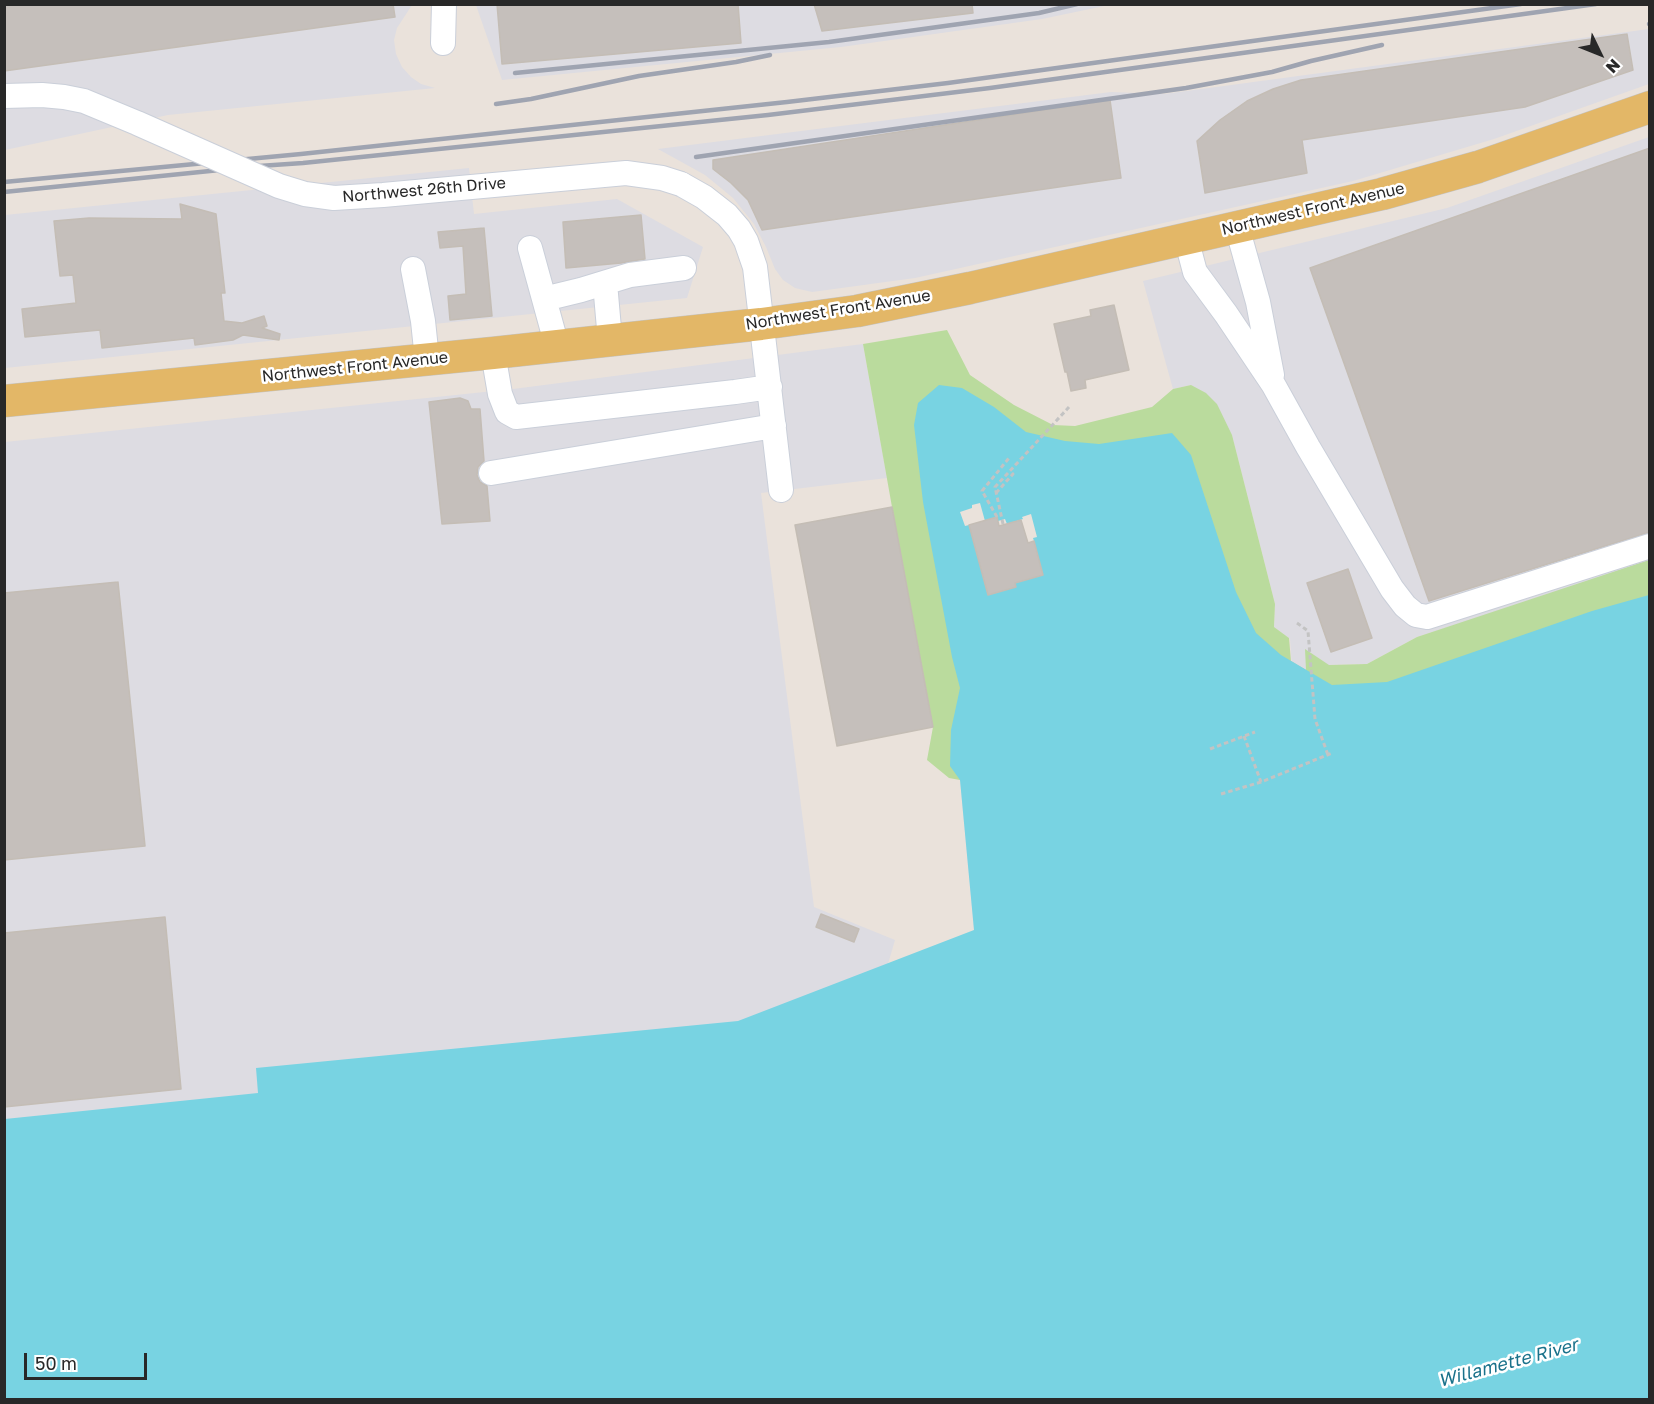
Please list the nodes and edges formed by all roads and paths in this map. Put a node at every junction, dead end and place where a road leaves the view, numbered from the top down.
1 (444, 4) edge
2 (443, 43) dead end
3 (4, 96) edge
4 (1650, 107) edge
5 (1237, 227) junction
6 (1186, 238) junction
7 (530, 248) dead end
8 (684, 268) dead end
9 (413, 269) dead end
10 (605, 283) junction
11 (544, 299) junction
12 (761, 324) junction
13 (610, 340) junction
14 (557, 346) junction
15 (493, 353) junction
16 (427, 359) junction
17 (1273, 384) junction
18 (770, 387) junction
19 (4, 401) edge
20 (1070, 407) dead end
21 (774, 426) junction
22 (1009, 458) dead end
23 (1010, 471) junction
24 (491, 473) dead end
25 (781, 490) dead end
26 (996, 493) junction
27 (997, 517) dead end
28 (1003, 524) dead end
29 (1650, 546) edge
30 (1297, 623) dead end
31 (1254, 732) dead end
32 (1244, 736) junction
33 (1210, 749) dead end
34 (1332, 753) dead end
35 (1328, 755) junction
36 (1261, 782) junction
37 (1221, 794) dead end

1 - 2 street
3 - 12 street, Northwest 26th Drive, bridge
4 - 5 main road, Northwest Front Avenue
5 - 6 main road, Northwest Front Avenue
5 - 17 street
6 - 12 main road, Northwest Front Avenue
6 - 17 street
7 - 11 street
8 - 10 street
9 - 16 street
10 - 11 street
10 - 13 street
11 - 14 street
12 - 13 main road, Northwest Front Avenue
12 - 18 street, Northwest 26th Drive
13 - 14 main road, Northwest Front Avenue
14 - 15 main road, Northwest Front Avenue
15 - 16 main road, Northwest Front Avenue
15 - 18 street
16 - 19 main road, Northwest Front Avenue
17 - 29 street
18 - 21 street, Northwest 26th Drive
20 - 23 path
21 - 24 street
21 - 25 street, Northwest 26th Drive
22 - 27 path
23 - 26 path
23 - 26 path
26 - 28 path
30 - 35 path
31 - 32 path
32 - 33 path
32 - 36 path
34 - 35 path
35 - 36 path
36 - 37 path

